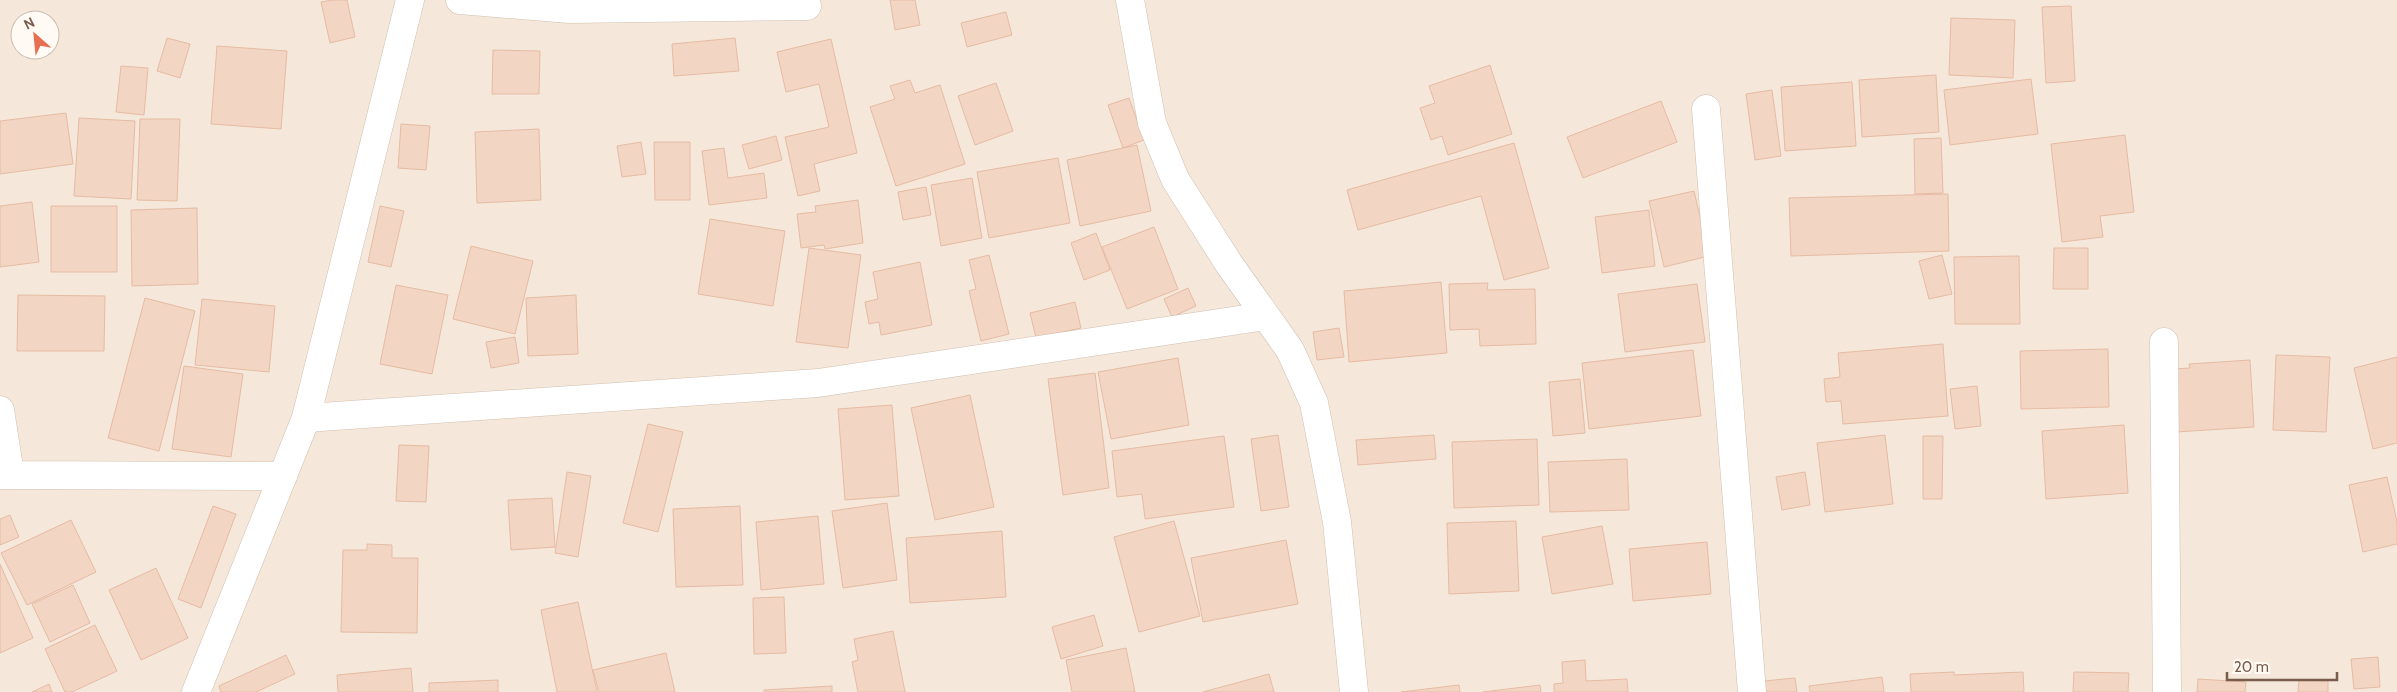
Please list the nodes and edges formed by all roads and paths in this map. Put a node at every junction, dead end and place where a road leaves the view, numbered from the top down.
1 (410, 0) edge
2 (460, 0) edge
3 (1130, 0) edge
4 (807, 6) dead end
5 (1706, 108) dead end
6 (1266, 316) junction
7 (2164, 342) dead end
8 (0, 410) edge
9 (306, 418) junction
10 (5, 475) edge
11 (282, 476) junction
12 (196, 692) edge
13 (1354, 692) edge
14 (1752, 692) edge
15 (2167, 692) edge

1 - 9 street
2 - 4 street
3 - 6 street
5 - 14 street
6 - 9 street
6 - 13 street
7 - 15 street
8 - 10 street
9 - 11 street
10 - 11 street
11 - 12 street

